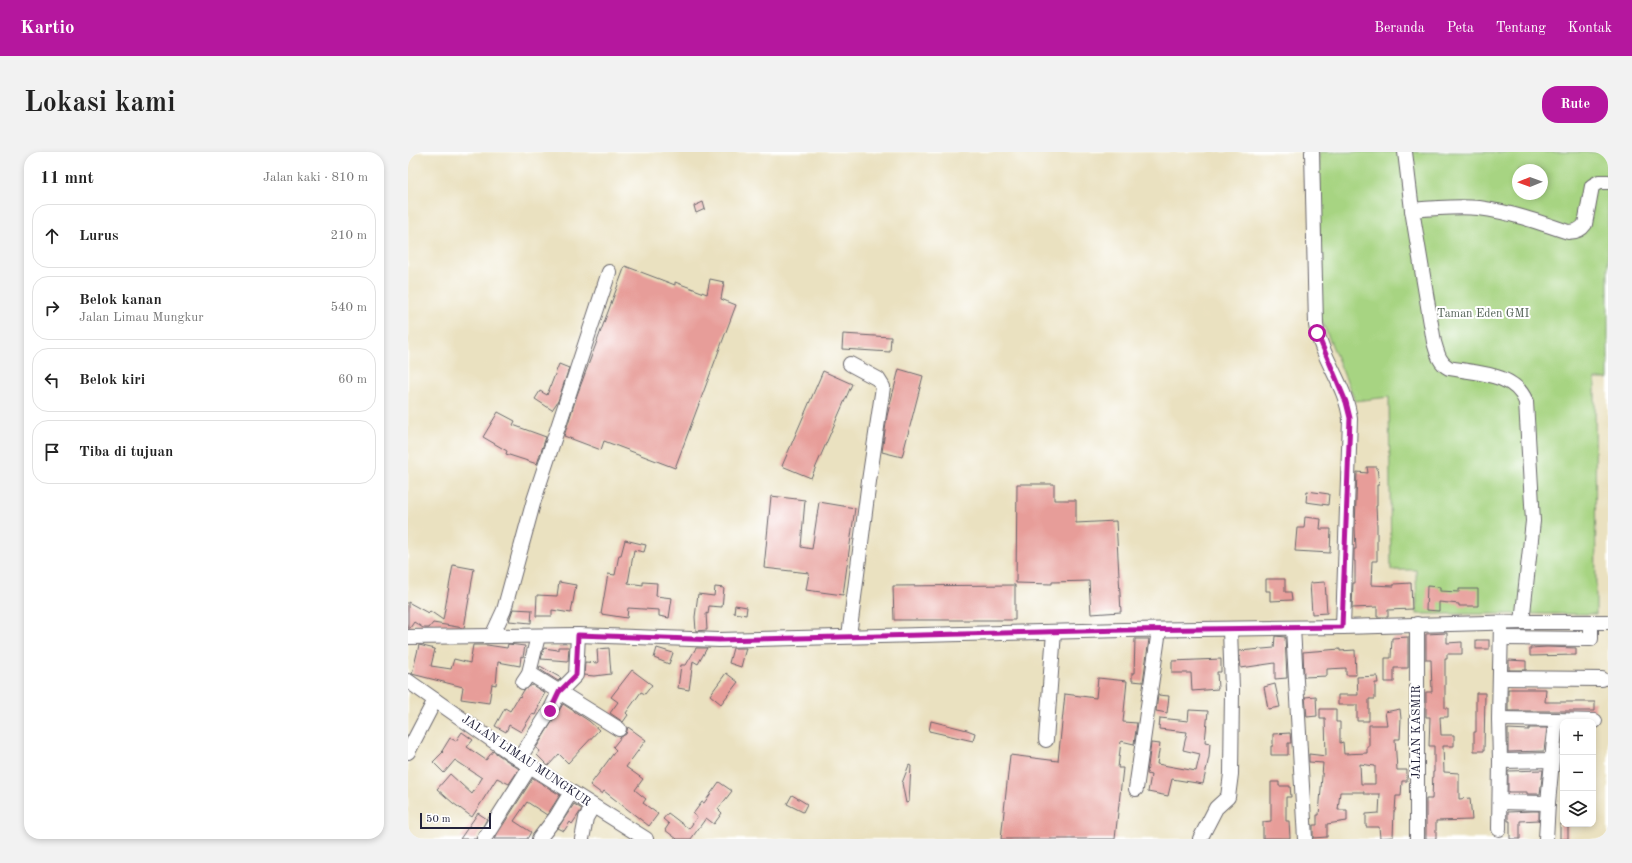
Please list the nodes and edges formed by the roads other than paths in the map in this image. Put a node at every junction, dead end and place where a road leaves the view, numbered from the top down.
1 (1312, 152) edge
2 (1405, 152) edge
3 (1608, 182) edge
4 (1412, 210) junction
5 (609, 272) dead end
6 (850, 364) dead end
7 (1516, 622) junction
8 (1586, 622) junction
9 (1608, 622) edge
10 (1417, 624) junction
11 (1342, 627) junction
12 (1293, 628) junction
13 (1230, 629) junction
14 (1159, 630) junction
15 (1054, 632) junction
16 (578, 635) junction
17 (492, 636) junction
18 (538, 636) junction
19 (849, 636) junction
20 (408, 637) edge
21 (1514, 638) junction
22 (1501, 678) junction
23 (1602, 679) dead end
24 (408, 681) edge
25 (559, 692) junction
26 (435, 700) junction
27 (1499, 719) junction
28 (1556, 720) junction
29 (1560, 720) edge
30 (619, 729) dead end
31 (1046, 740) dead end
32 (408, 752) edge
33 (1551, 760) junction
34 (525, 762) junction
35 (1500, 762) junction
36 (1136, 789) dead end
37 (571, 792) junction
38 (1500, 802) junction
39 (1548, 802) junction
40 (593, 806) junction
41 (1499, 829) dead end
42 (484, 839) edge
43 (539, 839) edge
44 (582, 839) edge
45 (646, 839) edge
46 (1200, 839) edge
47 (1305, 839) edge
48 (1417, 839) edge
49 (1546, 839) edge

1 - 11 street
2 - 4 street
3 - 4 street
4 - 7 street
5 - 17 street
6 - 19 street
7 - 8 street
7 - 10 street
7 - 21 street
7 - 21 street
8 - 9 street
8 - 21 street
10 - 11 street
10 - 48 street, JALAN KASMIR
11 - 12 street
12 - 13 street
12 - 47 street
13 - 14 street
13 - 46 street
14 - 15 street
14 - 36 street
15 - 19 street
15 - 31 street
16 - 18 street
16 - 19 street
16 - 25 street
17 - 18 street
17 - 20 street
18 - 25 street
21 - 22 street
22 - 23 street
22 - 27 street
24 - 26 street, JALAN LIMAU MUNGKUR
25 - 30 street
25 - 34 street
26 - 32 street
26 - 34 street, JALAN LIMAU MUNGKUR
27 - 28 street
27 - 35 street
28 - 29 street
28 - 33 street
33 - 35 street
33 - 39 street
34 - 37 street, JALAN LIMAU MUNGKUR
34 - 42 street
35 - 38 street
37 - 40 street, JALAN LIMAU MUNGKUR
37 - 43 street
38 - 39 street
38 - 41 street
39 - 49 street
40 - 44 street
40 - 45 street, JALAN LIMAU MUNGKUR

